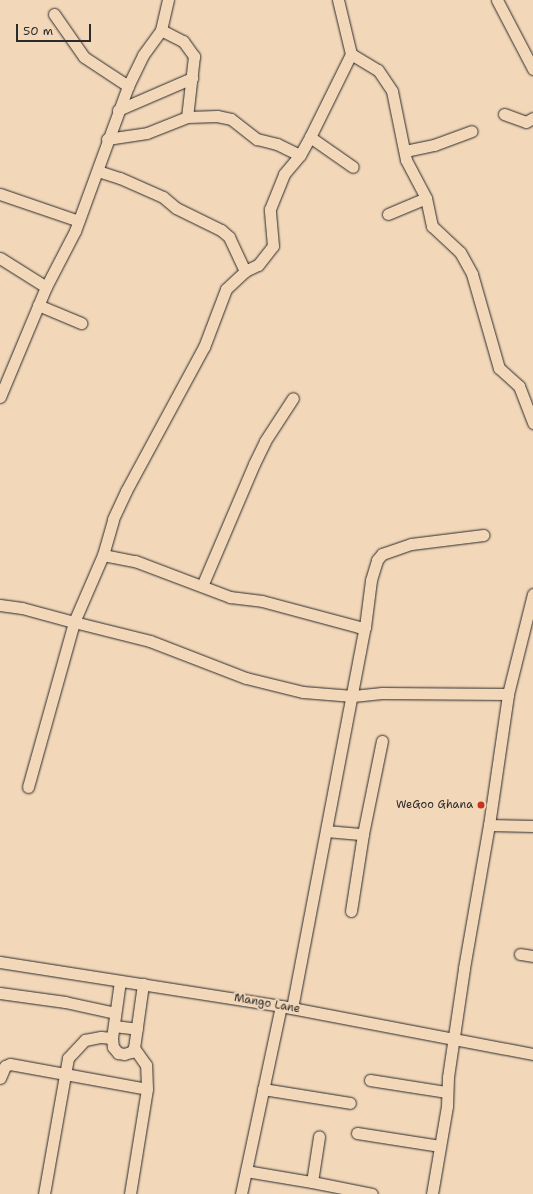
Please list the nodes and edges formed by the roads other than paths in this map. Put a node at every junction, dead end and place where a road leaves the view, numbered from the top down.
1 (168, 0) edge
2 (338, 0) edge
3 (497, 0) edge
4 (54, 14) dead end
5 (161, 30) junction
6 (351, 54) junction
7 (533, 69) edge
8 (192, 78) junction
9 (128, 86) junction
10 (118, 110) junction
11 (504, 114) dead end
12 (187, 117) junction
13 (533, 118) edge
14 (472, 130) dead end
15 (310, 137) junction
16 (107, 139) junction
17 (405, 151) junction
18 (300, 155) junction
19 (353, 168) dead end
20 (98, 171) junction
21 (0, 194) edge
22 (426, 198) junction
23 (388, 214) dead end
24 (79, 220) junction
25 (0, 258) edge
26 (245, 271) junction
27 (46, 287) junction
28 (38, 305) junction
29 (81, 323) dead end
30 (0, 397) edge
31 (293, 398) dead end
32 (533, 424) edge
33 (484, 535) dead end
34 (103, 555) junction
35 (202, 586) junction
36 (533, 594) edge
37 (0, 605) edge
38 (74, 622) junction
39 (365, 626) junction
40 (508, 694) junction
41 (353, 696) junction
42 (382, 741) dead end
43 (28, 787) dead end
44 (489, 825) junction
45 (533, 826) edge
46 (326, 831) junction
47 (363, 834) junction
48 (351, 911) dead end
49 (520, 954) dead end
50 (533, 956) edge
51 (0, 962) edge
52 (120, 980) junction
53 (143, 984) junction
54 (0, 992) edge
55 (286, 1007) junction
56 (115, 1013) junction
57 (114, 1026) junction
58 (137, 1029) junction
59 (112, 1038) junction
60 (455, 1038) junction
61 (134, 1048) junction
62 (533, 1054) edge
63 (63, 1075) junction
64 (0, 1078) edge
65 (370, 1080) dead end
66 (147, 1089) junction
67 (264, 1089) junction
68 (447, 1092) junction
69 (350, 1103) dead end
70 (357, 1133) dead end
71 (319, 1137) dead end
72 (440, 1146) junction
73 (246, 1171) junction
74 (312, 1182) junction
75 (44, 1194) edge
76 (130, 1194) edge
77 (242, 1194) edge
78 (367, 1194) edge
79 (432, 1194) edge

1 - 5 street
2 - 6 street
3 - 7 street
4 - 9 street
5 - 8 street
5 - 9 street
6 - 15 street
6 - 17 street
8 - 10 street
8 - 12 street
9 - 10 street
10 - 16 street
11 - 13 street
12 - 16 street
12 - 18 street
14 - 17 street
15 - 18 street
15 - 19 street
16 - 20 street
17 - 22 street
18 - 26 street
20 - 24 street
20 - 26 street
21 - 24 street
22 - 23 street
22 - 32 street
24 - 27 street
25 - 27 street
26 - 34 street
27 - 28 street
28 - 29 street
28 - 30 street
31 - 35 street
33 - 39 street
34 - 35 street
34 - 38 street
35 - 39 street
36 - 40 street
37 - 38 street
38 - 41 street
38 - 43 street
39 - 41 street
40 - 41 street
40 - 44 street
41 - 46 street
42 - 47 street
44 - 45 street
44 - 60 street
46 - 47 street
46 - 55 street
47 - 48 street
49 - 50 street
51 - 52 street, Mango Lane
52 - 53 street, Mango Lane
52 - 56 street
53 - 55 street, Mango Lane
53 - 58 street
54 - 56 street
55 - 60 street, Mango Lane
55 - 67 street
56 - 57 street
57 - 58 street
57 - 59 street
58 - 61 street
59 - 61 street
59 - 63 street
60 - 62 street, Mango Lane
60 - 68 street
61 - 66 street
63 - 64 street
63 - 66 street
63 - 75 street
65 - 68 street
66 - 76 street
67 - 69 street
67 - 73 street
68 - 72 street
70 - 72 street
71 - 74 street
72 - 79 street
73 - 74 street
73 - 77 street
74 - 78 street

